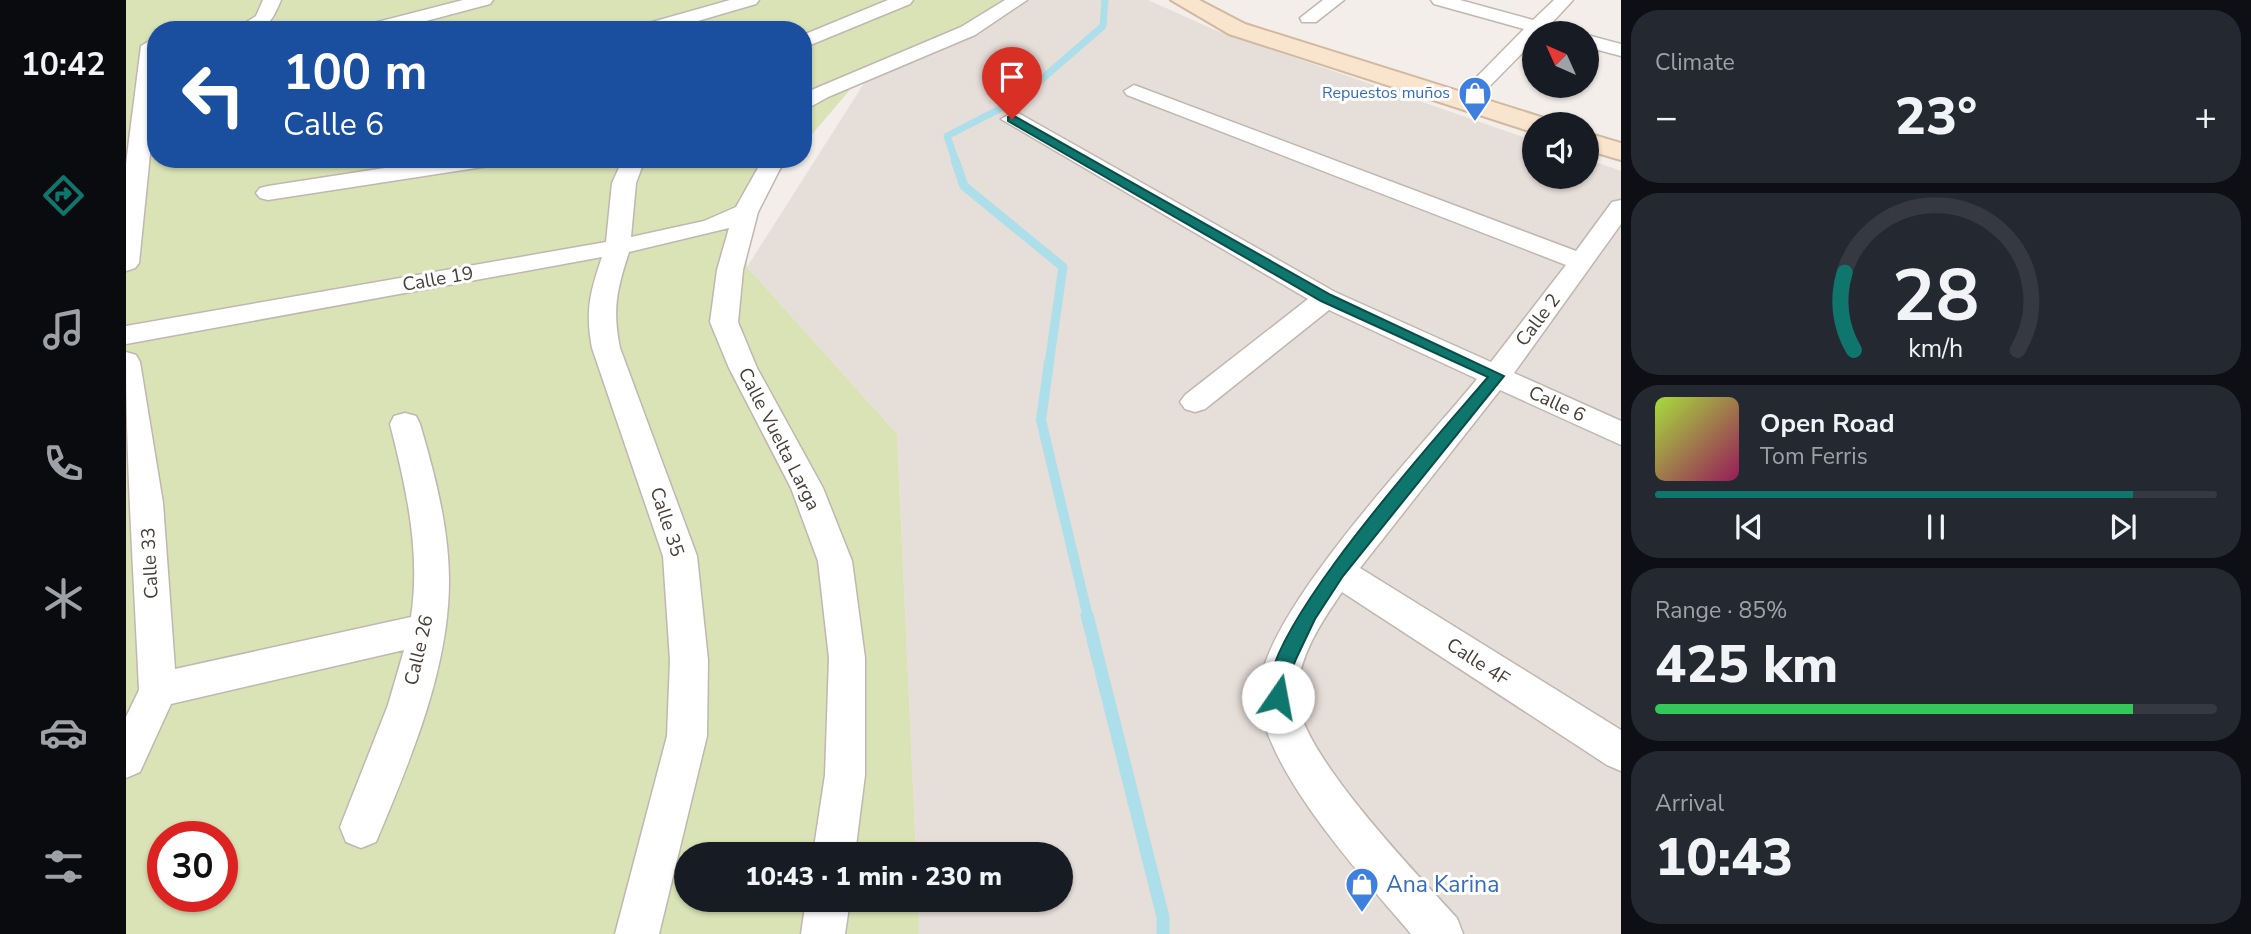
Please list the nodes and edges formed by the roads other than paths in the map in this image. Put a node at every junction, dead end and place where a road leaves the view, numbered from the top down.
1 (272, 0) edge
2 (484, 0) edge
3 (750, 0) edge
4 (904, 0) edge
5 (1018, 0) edge
6 (1182, 0) edge
7 (1335, 0) edge
8 (1440, 0) edge
9 (1564, 0) edge
10 (1308, 18) dead end
11 (260, 21) edge
12 (404, 21) edge
13 (676, 21) edge
14 (1544, 21) edge
15 (1522, 23) edge
16 (812, 38) edge
17 (1522, 43) edge
18 (1600, 44) edge
19 (147, 47) edge
20 (126, 50) edge
21 (1621, 50) edge
22 (147, 92) edge
23 (1134, 92) dead end
24 (812, 99) edge
25 (1464, 102) junction
26 (1012, 119) dead end
27 (1522, 120) edge
28 (1599, 145) edge
29 (1621, 152) edge
30 (357, 168) edge
31 (631, 168) edge
32 (769, 168) edge
33 (268, 193) dead end
34 (1621, 207) edge
35 (746, 212) junction
36 (618, 247) junction
37 (126, 255) edge
38 (1581, 262) junction
39 (126, 263) edge
40 (1326, 298) junction
41 (126, 335) edge
42 (126, 362) edge
43 (1497, 376) junction
44 (1195, 402) dead end
45 (405, 424) dead end
46 (1621, 434) edge
47 (1337, 571) junction
48 (428, 629) junction
49 (158, 690) junction
50 (1621, 752) edge
51 (126, 759) edge
52 (361, 827) dead end
53 (836, 842) edge
54 (826, 912) edge
55 (637, 934) edge
56 (823, 934) edge
57 (1441, 934) edge

1 - 11 street
2 - 12 street
3 - 13 street
4 - 16 street
5 - 24 street
6 - 25 street
7 - 10 street
8 - 15 street
9 - 14 street
17 - 25 street
18 - 21 street
19 - 20 street
22 - 37 street
23 - 38 street
25 - 27 street
26 - 40 street, Calle 6
28 - 29 street
30 - 33 street
31 - 36 street, Calle 35
32 - 35 street, Calle Vuelta Larga
34 - 38 street, Calle 2
35 - 36 street, Calle 19
35 - 53 street, Calle Vuelta Larga
36 - 41 street, Calle 19
36 - 55 street, Calle 35
37 - 39 street
38 - 43 street, Calle 2
40 - 43 street, Calle 6
40 - 44 street
42 - 49 street, Calle 33
43 - 46 street, Calle 6
43 - 47 street, Calle 2
45 - 48 street, Calle 26
47 - 50 street, Calle 4F
47 - 57 street, Calle 2
48 - 49 street
48 - 52 street, Calle 26
49 - 51 street, Calle 33
54 - 56 street

